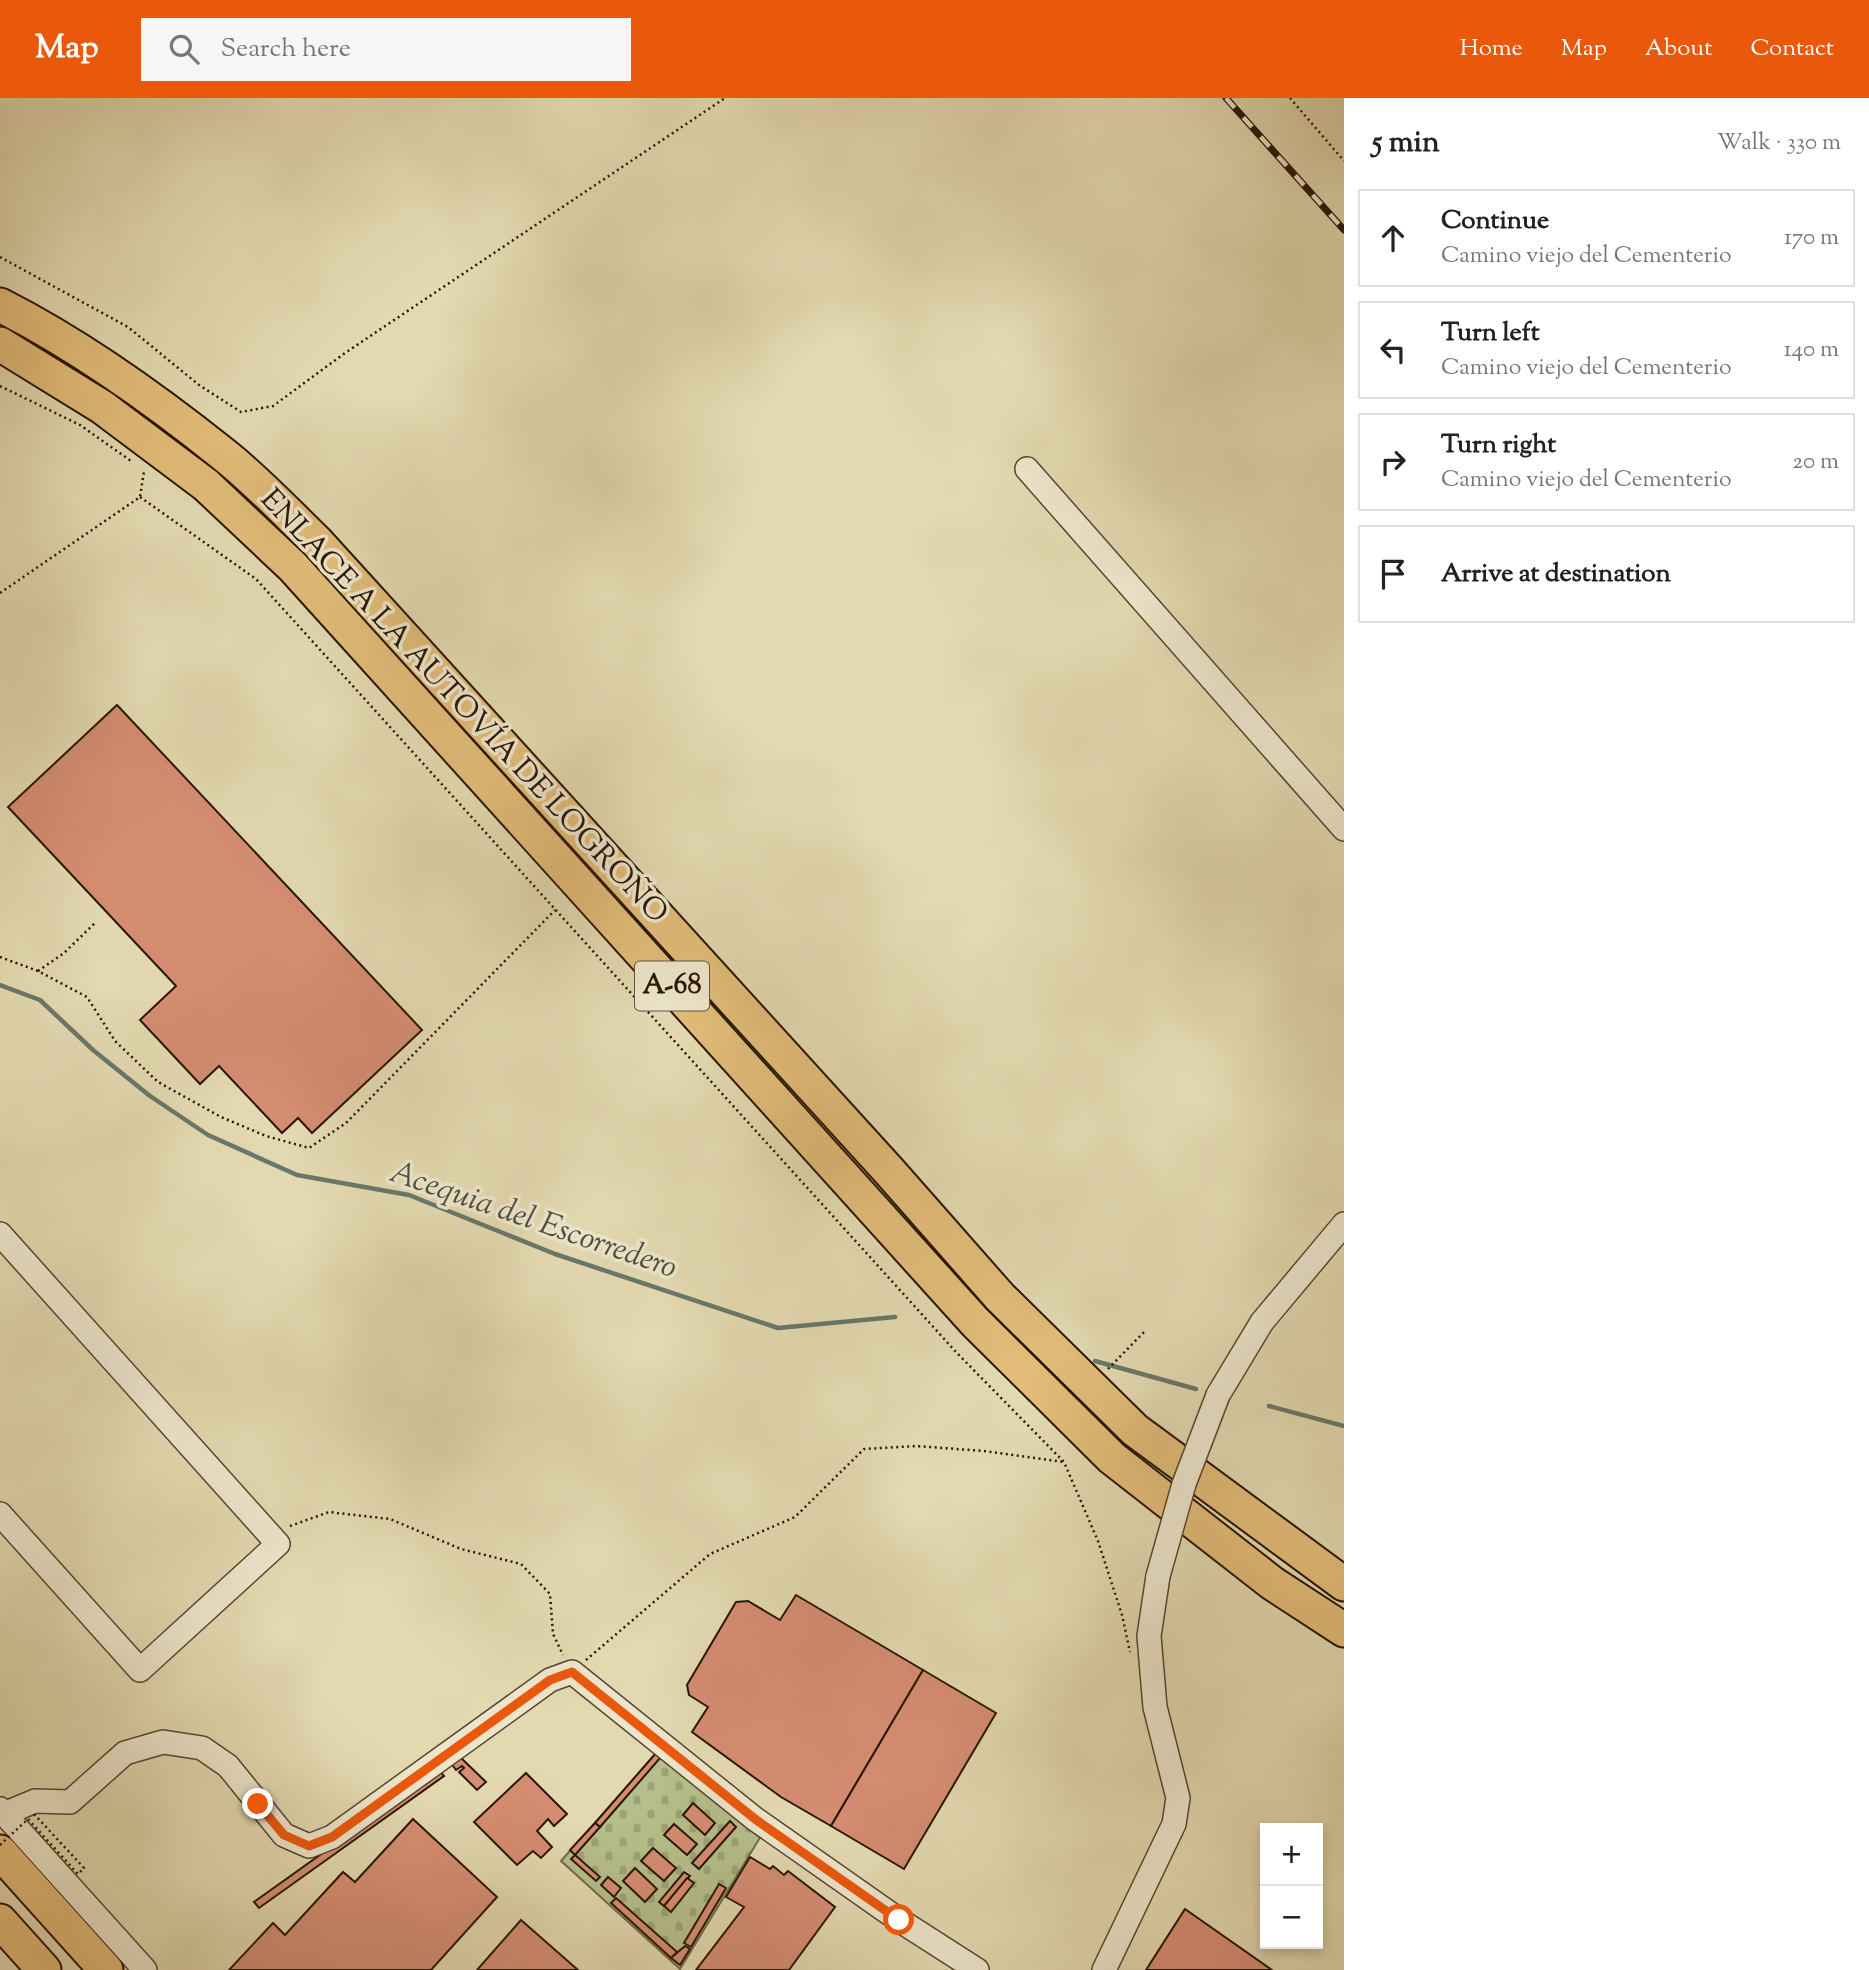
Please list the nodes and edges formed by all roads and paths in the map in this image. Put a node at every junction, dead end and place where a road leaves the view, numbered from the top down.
1 (725, 98) edge
2 (1290, 98) edge
3 (1344, 161) edge
4 (0, 257) edge
5 (0, 305) edge
6 (0, 344) edge
7 (0, 386) edge
8 (134, 463) dead end
9 (1027, 469) dead end
10 (145, 471) dead end
11 (140, 497) junction
12 (0, 593) edge
13 (1344, 829) edge
14 (555, 909) junction
15 (96, 922) dead end
16 (0, 957) edge
17 (38, 971) junction
18 (1344, 1224) edge
19 (0, 1234) edge
20 (944, 1234) junction
21 (916, 1258) junction
22 (1144, 1332) dead end
23 (1106, 1371) dead end
24 (1064, 1462) junction
25 (0, 1514) edge
26 (269, 1534) junction
27 (1344, 1584) edge
28 (1344, 1630) edge
29 (1132, 1663) dead end
30 (572, 1672) junction
31 (2, 1811) edge
32 (34, 1814) dead end
33 (0, 1845) edge
34 (0, 1852) edge
35 (0, 1921) edge
36 (44, 1970) edge
37 (106, 1970) edge
38 (145, 1970) edge
39 (976, 1970) edge
40 (1104, 1970) edge

1 - 4 path
2 - 3 path
5 - 20 highway, ENLACE A LA AUTOVÍA DE LOGROÑO / A-68
6 - 21 highway, ENLACE A LA AUTOVÍA DE LOGROÑO / A-68
7 - 8 path
9 - 13 street
10 - 11 path
11 - 12 path
11 - 14 path
14 - 17 path
14 - 24 path
15 - 17 path
16 - 17 path
18 - 40 street, bridge
19 - 26 street
20 - 21 street
20 - 27 highway, ENLACE A LA AUTOVÍA DE LOGROÑO / A-68
21 - 28 highway, ENLACE A LA AUTOVÍA DE LOGROÑO / A-68
22 - 23 path
24 - 29 path
24 - 30 path
25 - 26 street
26 - 30 path
30 - 31 street
30 - 39 street
31 - 38 street
32 - 33 path, bridge
34 - 37 highway
35 - 36 highway

